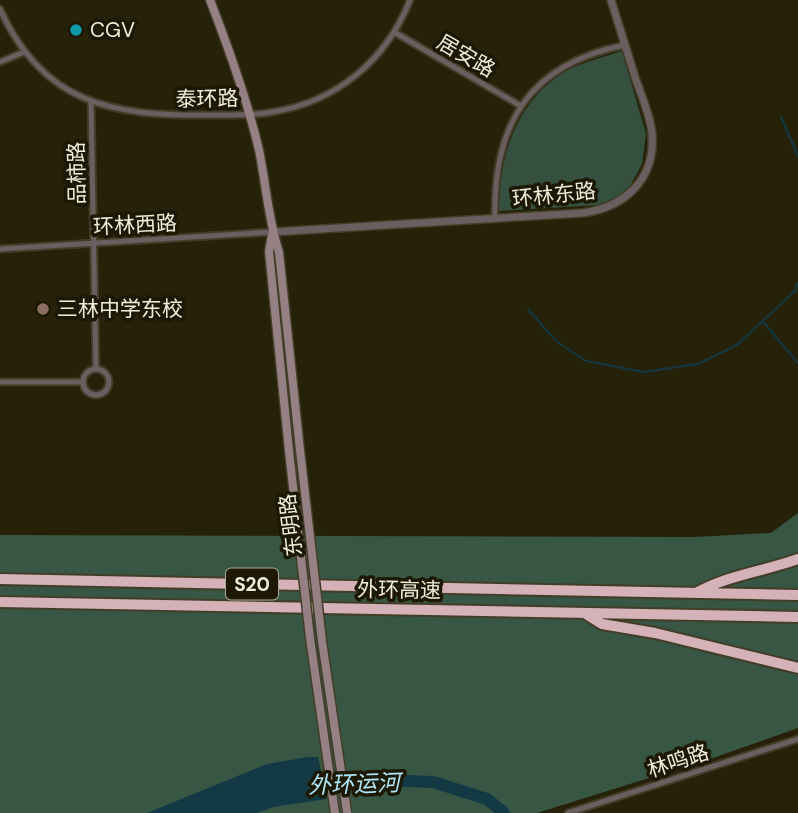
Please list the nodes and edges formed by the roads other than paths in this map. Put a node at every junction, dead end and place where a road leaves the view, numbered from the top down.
1 (210, 0) edge
2 (410, 0) edge
3 (611, 0) edge
4 (0, 9) edge
5 (394, 32) junction
6 (625, 45) junction
7 (24, 52) junction
8 (0, 62) edge
9 (91, 102) junction
10 (521, 106) junction
11 (249, 114) junction
12 (495, 218) junction
13 (272, 232) junction
14 (94, 243) junction
15 (0, 249) edge
16 (96, 369) junction
17 (0, 382) edge
18 (83, 382) junction
19 (798, 559) edge
20 (0, 579) edge
21 (697, 593) junction
22 (798, 595) edge
23 (0, 601) edge
24 (583, 613) junction
25 (798, 617) edge
26 (798, 668) edge
27 (798, 739) edge
28 (347, 812) edge
29 (335, 813) edge
30 (568, 813) edge

1 - 11 main road, 东明路
2 - 5 street, 泰环路
3 - 6 street, 环林东路
4 - 7 street, 泰环路
5 - 10 street, 居安路
5 - 11 street, 泰环路
6 - 10 street
6 - 12 street, 环林东路
7 - 8 street
7 - 9 street, 泰环路
9 - 11 street, 泰环路
9 - 14 street, 品柿路
10 - 12 street
11 - 13 main road, 东明路
12 - 13 street, 环林东路
13 - 14 street, 环林西路
13 - 28 main road, 东明路, bridge
13 - 29 main road, 东明路, bridge
14 - 15 street, 环林西路
14 - 16 street, 品柿路
16 - 18 street
16 - 18 street
17 - 18 street
19 - 21 highway
20 - 21 highway, 外环高速 / S20
21 - 22 highway, 外环高速 / S20
23 - 24 highway, 外环高速 / S20
24 - 25 highway, 外环高速 / S20
24 - 26 highway
27 - 30 street, 林鸣路

